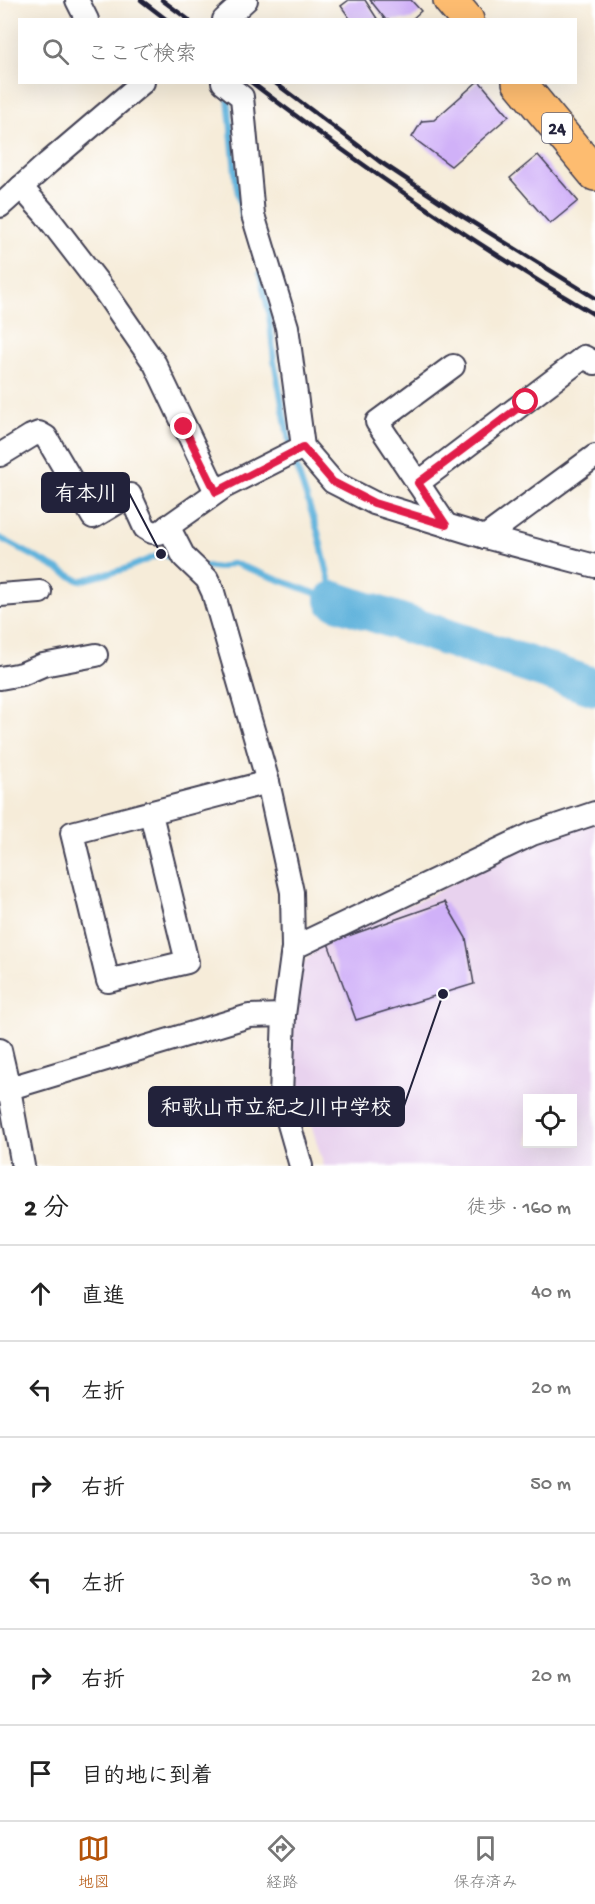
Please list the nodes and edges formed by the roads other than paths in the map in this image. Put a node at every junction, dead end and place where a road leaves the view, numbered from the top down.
1 (77, 0) edge
2 (246, 0) edge
3 (450, 0) edge
4 (86, 18) edge
5 (226, 18) edge
6 (465, 18) edge
7 (226, 84) edge
8 (521, 84) edge
9 (130, 87) edge
10 (595, 174) edge
11 (21, 187) junction
12 (0, 206) edge
13 (595, 363) edge
14 (453, 366) dead end
15 (303, 447) junction
16 (0, 455) edge
17 (595, 456) edge
18 (418, 483) junction
19 (216, 492) junction
20 (168, 525) junction
21 (446, 525) junction
22 (485, 537) junction
23 (595, 566) edge
24 (40, 592) dead end
25 (0, 595) edge
26 (96, 655) dead end
27 (0, 678) edge
28 (268, 782) junction
29 (595, 813) edge
30 (151, 814) junction
31 (293, 948) junction
32 (284, 1015) junction
33 (0, 1050) edge
34 (4, 1090) edge
35 (23, 1166) edge
36 (301, 1166) edge

1 - 4 street
2 - 5 street
3 - 6 highway
7 - 15 street
8 - 10 highway, 24
9 - 11 street
11 - 12 street
11 - 19 street
13 - 18 street
14 - 18 street
15 - 19 street
15 - 21 street
16 - 20 street
17 - 22 street
18 - 21 street
19 - 20 street
20 - 28 street
21 - 22 street
22 - 23 street
24 - 25 street
26 - 27 street
28 - 30 street
28 - 31 street
29 - 31 street
30 - 30 street
31 - 32 street
32 - 34 street
32 - 36 street
33 - 34 street
34 - 35 street

